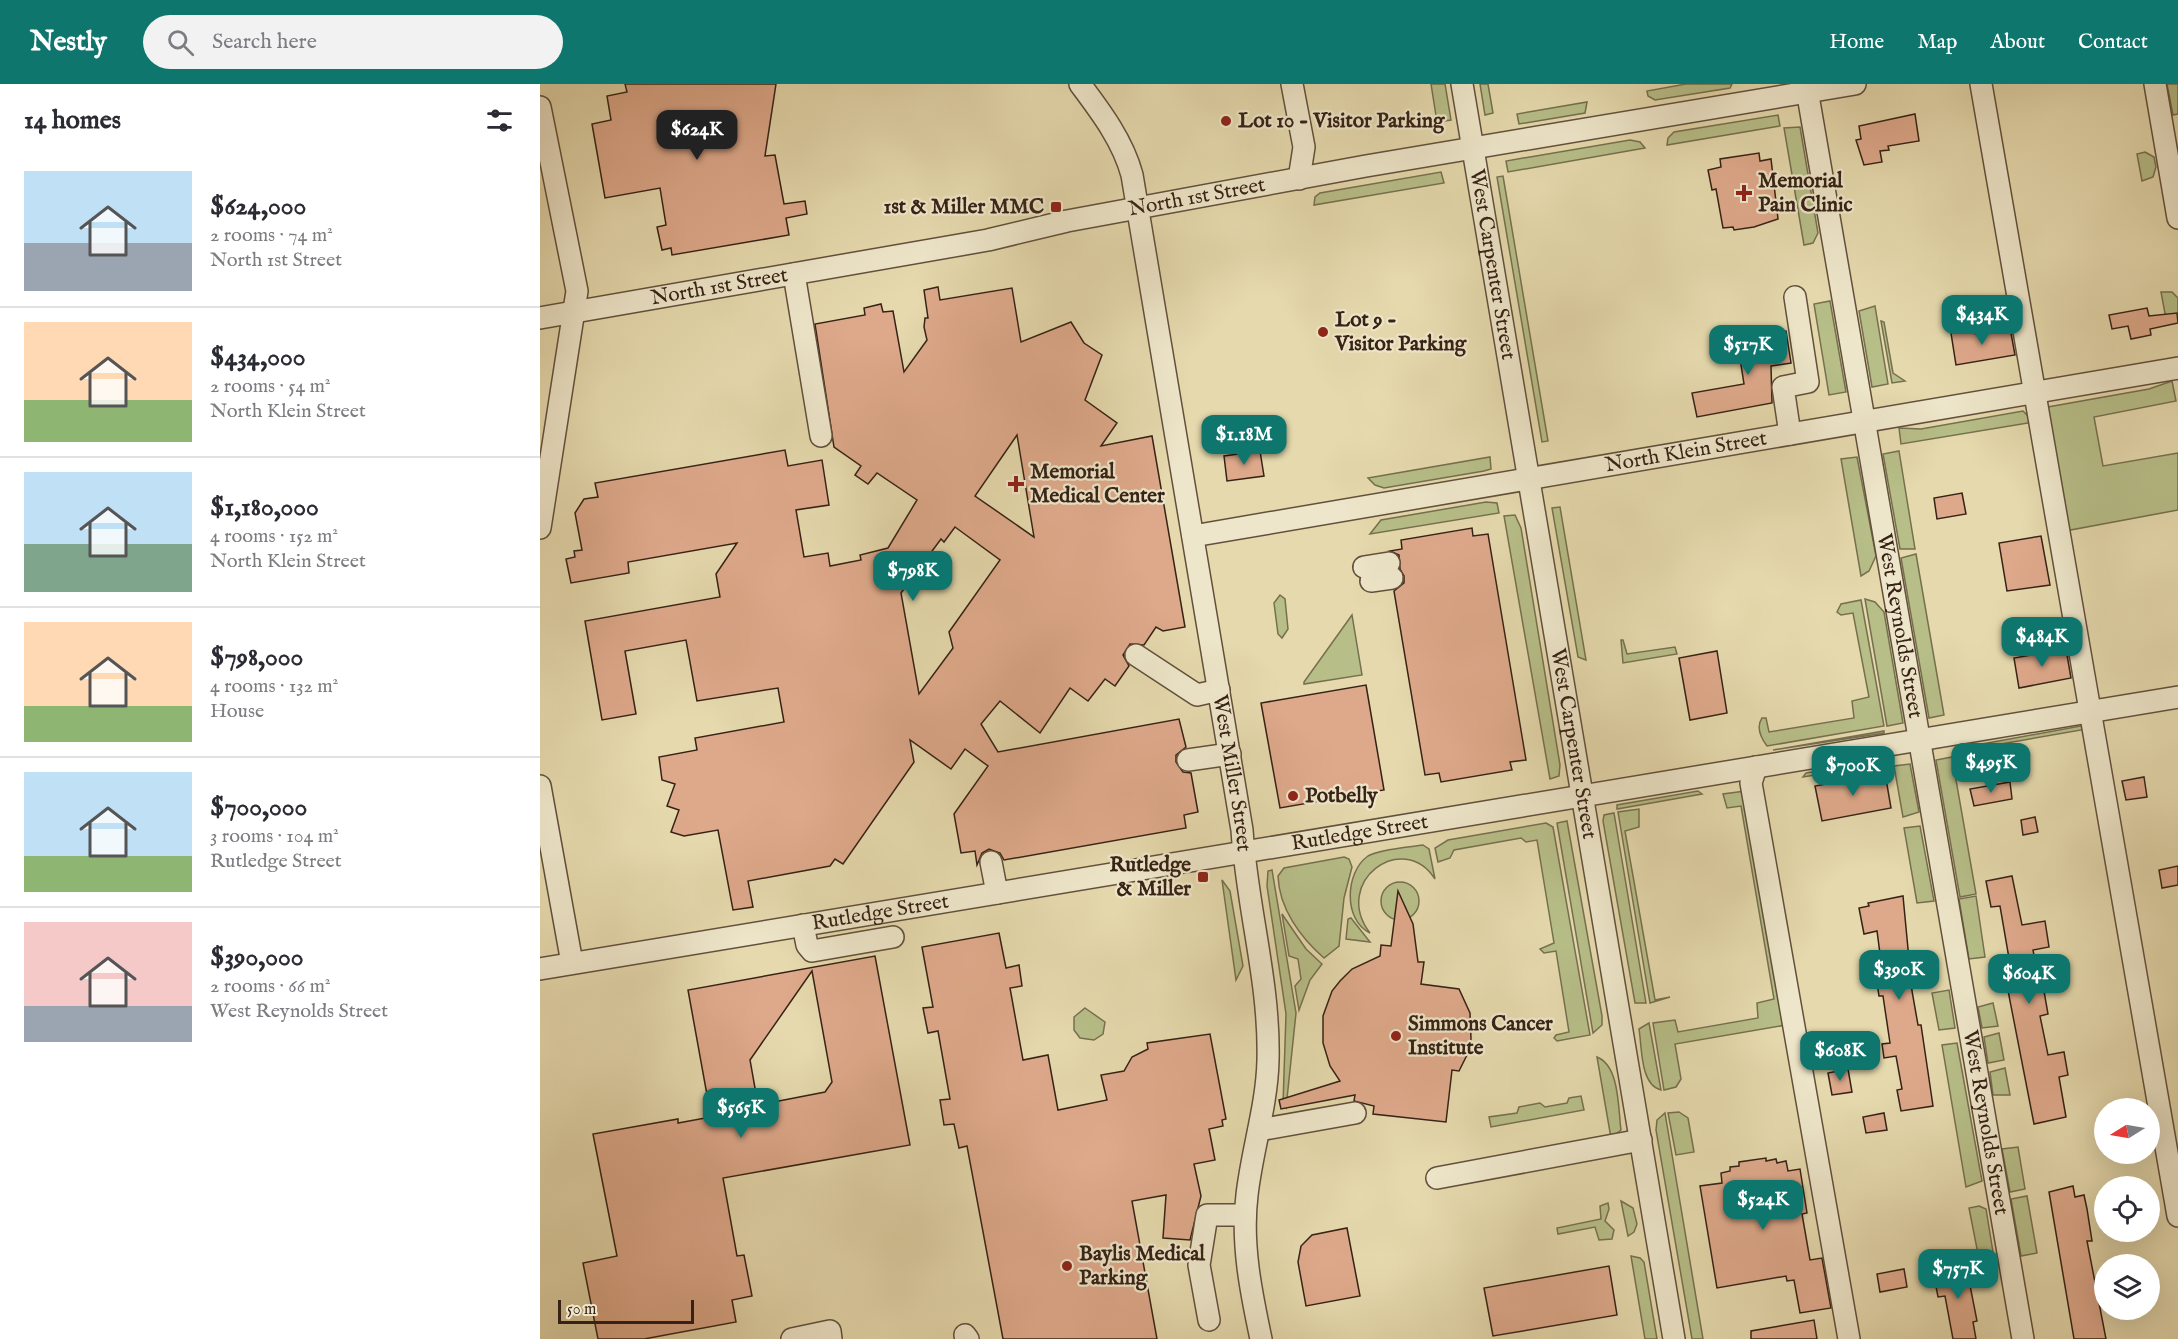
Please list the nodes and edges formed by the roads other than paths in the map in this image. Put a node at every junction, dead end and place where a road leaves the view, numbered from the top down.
1 (1080, 84) edge
2 (1292, 84) edge
3 (1462, 84) edge
4 (1855, 84) edge
5 (1981, 84) edge
6 (2155, 84) edge
7 (1807, 88) edge
8 (540, 107) edge
9 (1473, 148) junction
10 (1299, 179) junction
11 (1138, 209) junction
12 (2178, 218) edge
13 (794, 274) junction
14 (1795, 297) dead end
15 (573, 312) junction
16 (540, 318) edge
17 (2178, 369) edge
18 (2034, 391) junction
19 (1863, 421) junction
20 (1790, 434) junction
21 (821, 436) dead end
22 (1530, 478) junction
23 (540, 528) edge
24 (1193, 536) junction
25 (1136, 655) dead end
26 (1219, 690) junction
27 (2178, 697) edge
28 (2089, 711) junction
29 (1919, 741) junction
30 (1230, 754) junction
31 (1188, 760) dead end
32 (1756, 767) junction
33 (540, 786) edge
34 (1582, 797) junction
35 (1244, 852) junction
36 (991, 862) dead end
37 (997, 893) junction
38 (803, 925) junction
39 (893, 937) dead end
40 (572, 963) junction
41 (540, 969) edge
42 (1355, 1113) dead end
43 (1259, 1130) junction
44 (1641, 1140) junction
45 (1437, 1178) dead end
46 (1245, 1215) junction
47 (2178, 1216) edge
48 (1209, 1320) dead end
49 (830, 1335) edge
50 (792, 1339) edge
51 (1261, 1339) edge
52 (1674, 1339) edge
53 (1849, 1339) edge
54 (2023, 1339) edge

1 - 11 street, West Miller Street
2 - 10 street
3 - 9 street, West Carpenter Street
4 - 7 street, North 1st Street
5 - 18 street
6 - 12 street
7 - 9 street, North 1st Street
7 - 19 street, West Reynolds Street
8 - 15 street
9 - 10 street, North 1st Street
9 - 22 street, West Carpenter Street
10 - 11 street, North 1st Street
11 - 13 street, North 1st Street
11 - 24 street, West Miller Street
13 - 15 street, North 1st Street
13 - 21 street
14 - 20 street
15 - 16 street, North 1st Street
15 - 23 street
17 - 18 street, North Klein Street
18 - 19 street, North Klein Street
18 - 28 street
19 - 20 street, North Klein Street
19 - 29 street, West Reynolds Street
20 - 22 street, North Klein Street
22 - 24 street, North Klein Street
22 - 34 street, West Carpenter Street
24 - 26 street, West Miller Street
25 - 26 street
26 - 30 street, West Miller Street
27 - 28 street, Rutledge Street
28 - 29 street, Rutledge Street
28 - 47 street
29 - 32 street, Rutledge Street
29 - 54 street, West Reynolds Street
30 - 31 street
30 - 35 street, West Miller Street
32 - 34 street, Rutledge Street
32 - 53 street
33 - 40 street
34 - 35 street, Rutledge Street
34 - 44 street, West Carpenter Street
35 - 37 street, Rutledge Street
35 - 43 street, West Miller Street
36 - 37 street
37 - 38 street, Rutledge Street
38 - 39 street
38 - 40 street, Rutledge Street
40 - 41 street, Rutledge Street
42 - 43 street
43 - 46 street, West Miller Street
44 - 45 street
44 - 52 street, West Carpenter Street
46 - 48 street
46 - 51 street, West Miller Street
49 - 50 street

